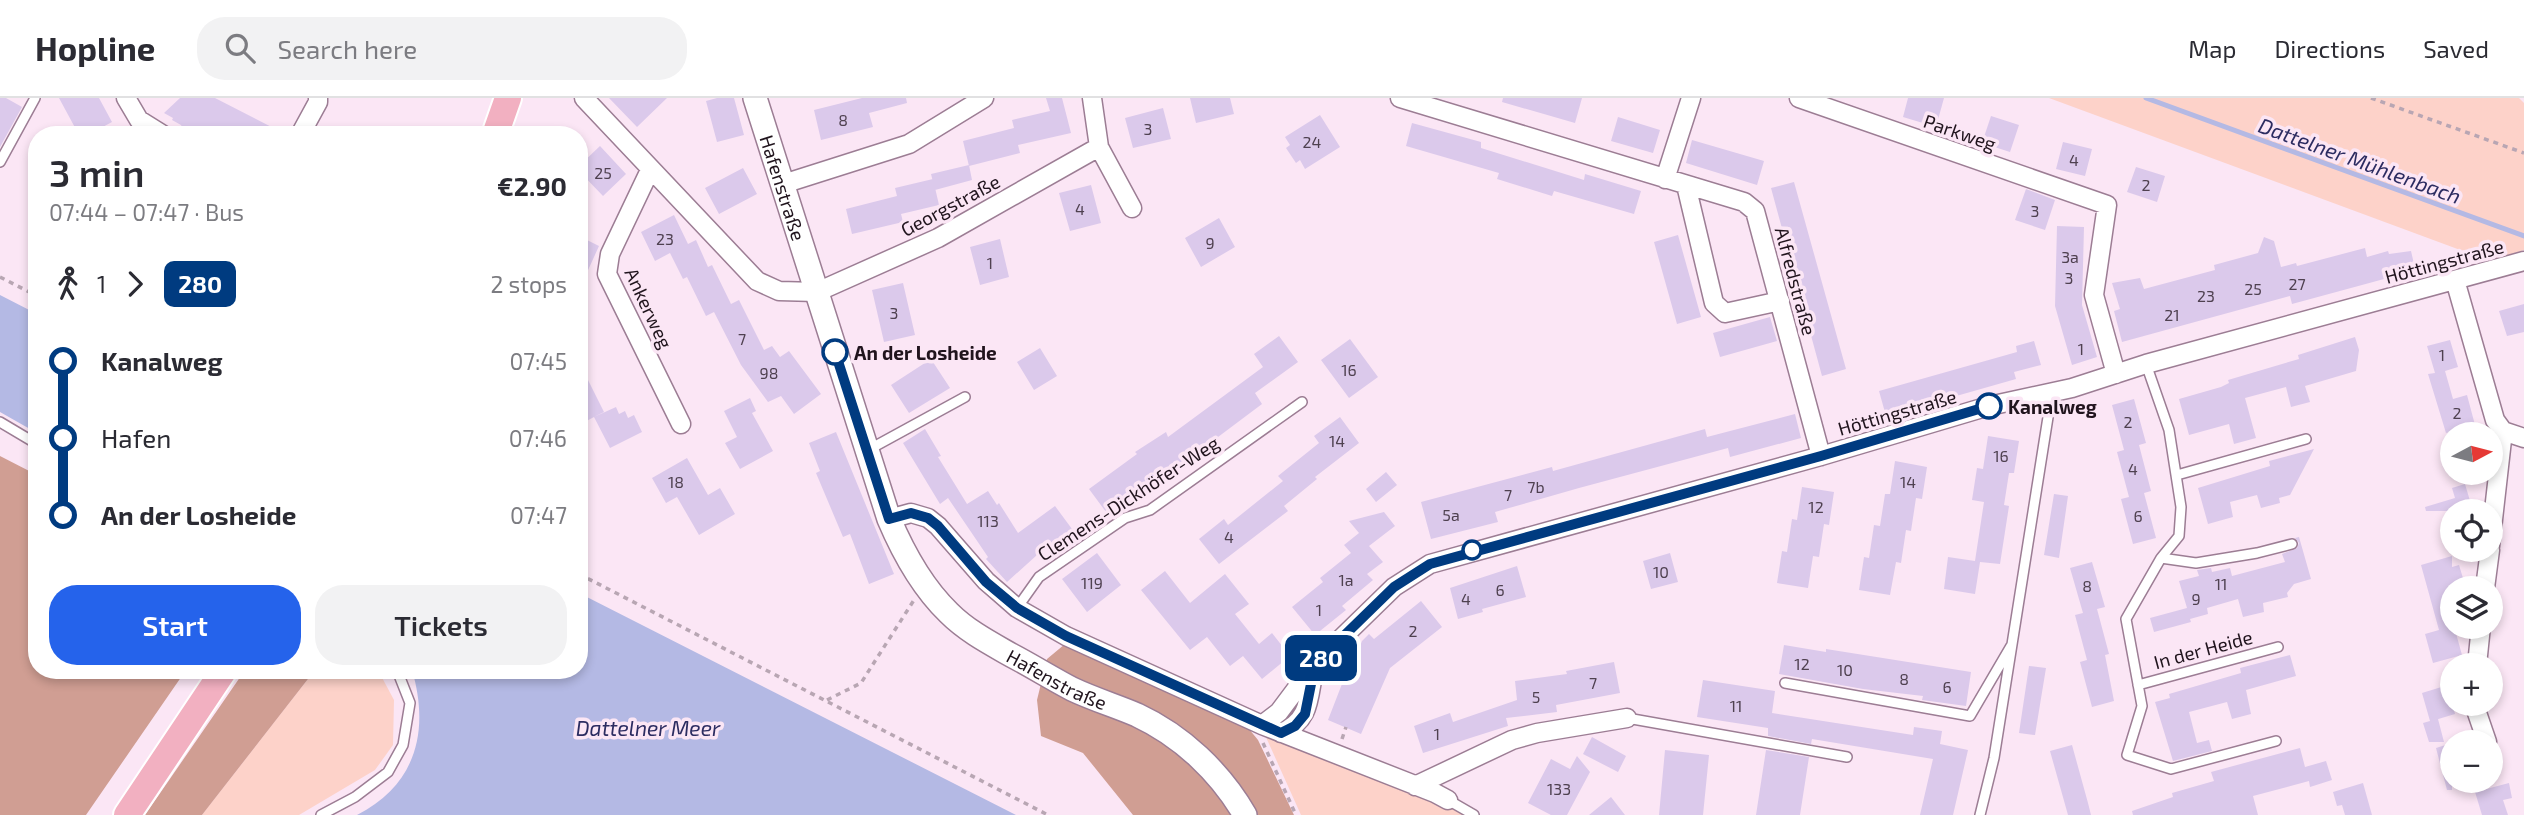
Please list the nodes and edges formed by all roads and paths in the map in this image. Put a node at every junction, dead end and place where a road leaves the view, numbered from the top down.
1 (35, 98) edge
2 (127, 98) edge
3 (318, 98) edge
4 (508, 98) edge
5 (584, 98) edge
6 (755, 98) edge
7 (984, 98) edge
8 (1091, 98) edge
9 (1400, 98) edge
10 (1691, 98) edge
11 (1799, 98) edge
12 (2371, 98) edge
13 (149, 126) edge
14 (305, 126) edge
15 (498, 126) edge
16 (1099, 147) junction
17 (2524, 153) edge
18 (0, 162) edge
19 (650, 170) junction
20 (1665, 179) junction
21 (783, 184) junction
22 (1686, 186) junction
23 (1132, 208) dead end
24 (2524, 261) edge
25 (0, 277) edge
26 (2455, 279) junction
27 (28, 291) edge
28 (817, 292) junction
29 (1780, 300) junction
30 (2146, 364) junction
31 (2116, 374) junction
32 (2052, 393) junction
33 (965, 397) dead end
34 (1302, 402) dead end
35 (0, 422) edge
36 (681, 424) dead end
37 (2504, 431) junction
38 (2524, 438) edge
39 (28, 439) edge
40 (2306, 439) dead end
41 (867, 450) junction
42 (1821, 456) junction
43 (2177, 475) junction
44 (2496, 499) edge
45 (889, 519) junction
46 (2292, 544) dead end
47 (2161, 558) junction
48 (588, 579) edge
49 (924, 584) junction
50 (1017, 608) junction
51 (2013, 641) junction
52 (2278, 647) dead end
53 (1315, 664) junction
54 (218, 679) edge
55 (401, 679) edge
56 (1785, 683) dead end
57 (2138, 685) junction
58 (827, 700) junction
59 (1627, 718) joint
60 (1262, 725) junction
61 (1281, 733) junction
62 (2276, 741) dead end
63 (1847, 757) dead end
64 (1415, 786) junction
65 (1448, 800) joint
66 (127, 815) edge
67 (321, 815) edge
68 (1048, 815) edge
69 (1245, 815) edge
70 (1296, 815) edge
71 (1474, 815) edge
72 (1980, 815) edge

1 - 18 lane
2 - 13 street
3 - 14 street
4 - 15 main road
5 - 19 street
6 - 21 street, Hafenstraße
7 - 21 street
8 - 16 street
9 - 20 street, Alfredstraße
10 - 20 street
11 - 31 street, Parkweg
12 - 17 path
16 - 23 street
16 - 28 street, Georgstraße
19 - 28 street
19 - 36 street, Ankerweg
20 - 22 street, Alfredstraße
21 - 28 street, Hafenstraße
22 - 29 street, Alfredstraße
22 - 29 street
24 - 26 street, Höttingstraße
25 - 27 path
26 - 30 street, Höttingstraße
26 - 37 street
28 - 41 street, Hafenstraße
29 - 42 street, Alfredstraße
30 - 31 street, Höttingstraße
30 - 43 lane, In der Heide
31 - 32 street, Höttingstraße
32 - 42 street, Höttingstraße
32 - 51 lane
33 - 41 lane
34 - 50 lane, Clemens-Dickhöfer-Weg
35 - 39 lane
37 - 38 street
37 - 44 street
40 - 43 lane
41 - 45 street, Hafenstraße
42 - 53 street, Höttingstraße
43 - 47 lane, In der Heide
45 - 49 street, Hafenstraße
45 - 50 street
46 - 47 lane
47 - 57 lane, In der Heide
48 - 58 path
49 - 58 path
49 - 69 street, Hafenstraße
50 - 60 street
51 - 56 lane
51 - 72 lane
52 - 57 lane, In der Heide
53 - 60 street, Höttingstraße
53 - 61 street
54 - 66 main road
55 - 67 lane
57 - 62 lane, In der Heide
58 - 68 path
59 - 63 lane
59 - 64 street
60 - 61 street
60 - 70 path
61 - 64 street
64 - 65 street
65 - 71 lane

